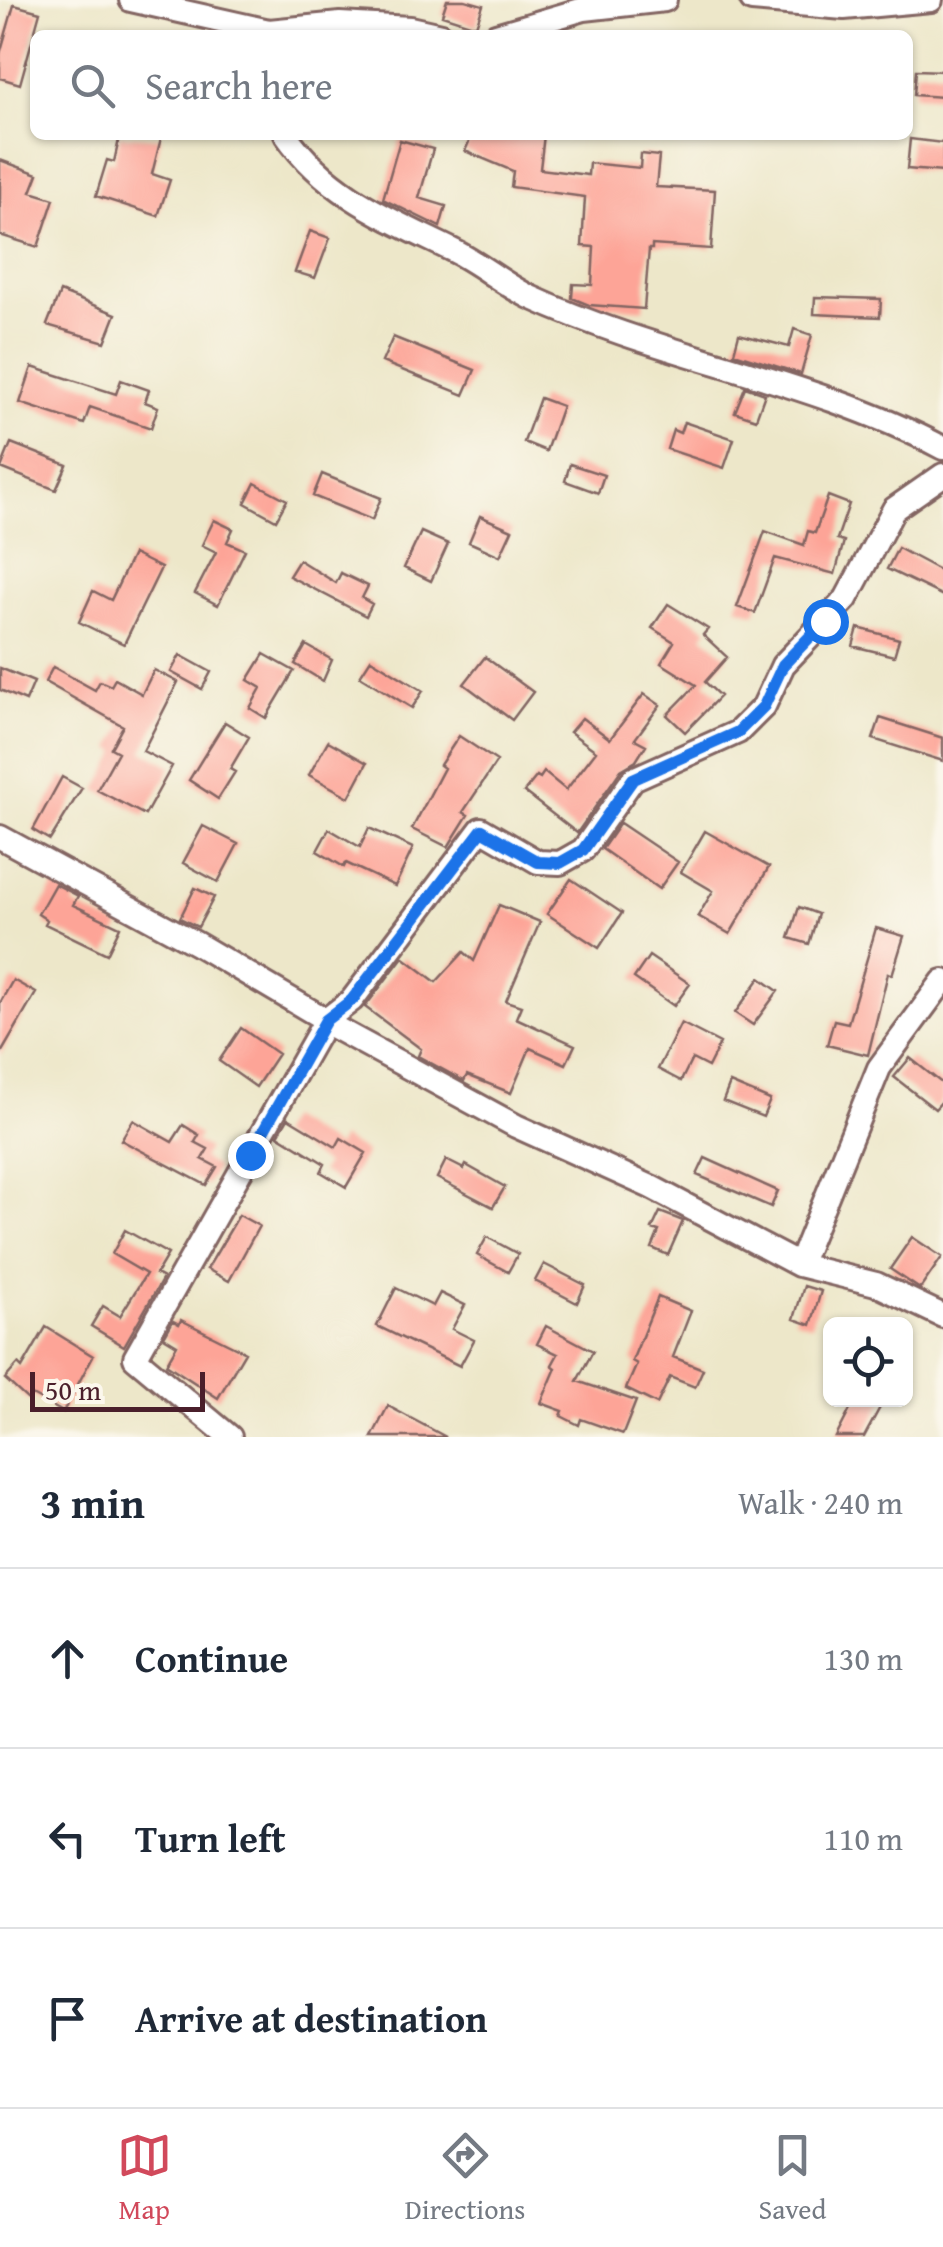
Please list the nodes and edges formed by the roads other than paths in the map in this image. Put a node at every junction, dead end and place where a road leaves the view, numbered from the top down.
1 (131, 0) edge
2 (665, 0) edge
3 (752, 0) edge
4 (932, 0) edge
5 (190, 8) edge
6 (260, 30) edge
7 (293, 30) edge
8 (419, 30) edge
9 (520, 30) edge
10 (289, 140) edge
11 (943, 448) edge
12 (943, 475) edge
13 (0, 838) edge
14 (943, 982) edge
15 (326, 1020) junction
16 (799, 1265) junction
17 (943, 1316) edge
18 (230, 1437) edge

1 - 5 street
2 - 9 street
3 - 4 street
5 - 6 street
7 - 8 street
10 - 11 street
12 - 15 street
13 - 15 street
14 - 16 street
15 - 16 street
15 - 18 street
16 - 17 street

